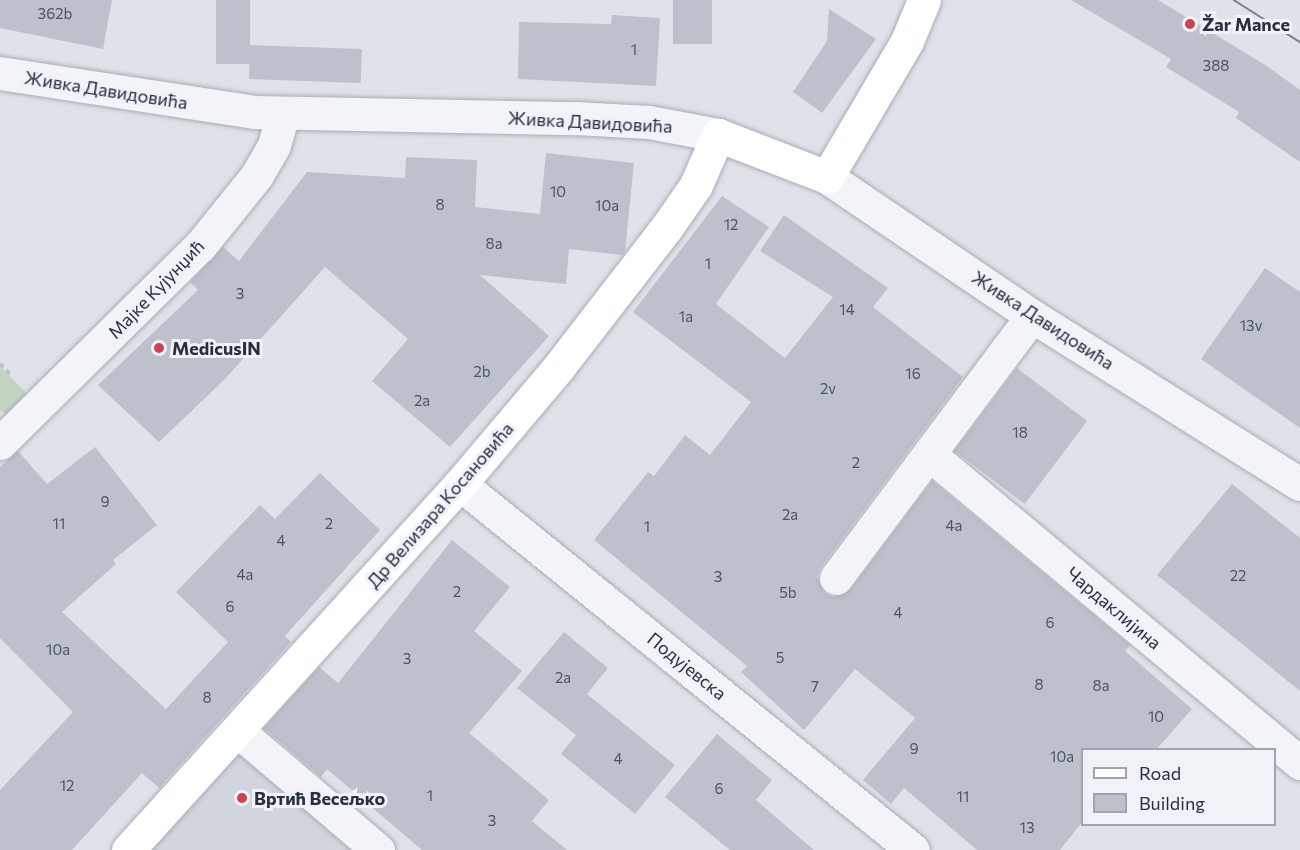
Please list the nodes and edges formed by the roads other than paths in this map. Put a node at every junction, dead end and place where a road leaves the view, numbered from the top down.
1 (924, 0) edge
2 (0, 73) edge
3 (283, 114) junction
4 (718, 135) junction
5 (827, 177) junction
6 (1032, 315) junction
7 (0, 443) edge
8 (929, 454) junction
9 (460, 484) junction
10 (1300, 484) edge
11 (837, 578) dead end
12 (238, 731) junction
13 (1300, 763) edge
14 (128, 850) edge
15 (378, 850) edge
16 (914, 850) edge

1 - 5 street
2 - 3 street, Живка Давидовића
3 - 4 street, Живка Давидовића
3 - 7 street, Мајке Кујунџић
4 - 5 street, Живка Давидовића
4 - 9 street, Др Велизара Косановића
5 - 6 street, Живка Давидовића
6 - 8 street
6 - 10 street, Живка Давидовића
8 - 11 street
8 - 13 street, Чардаклијина
9 - 12 street, Др Велизара Косановића
9 - 16 street, Подујевска
12 - 14 street, Др Велизара Косановића
12 - 15 street

